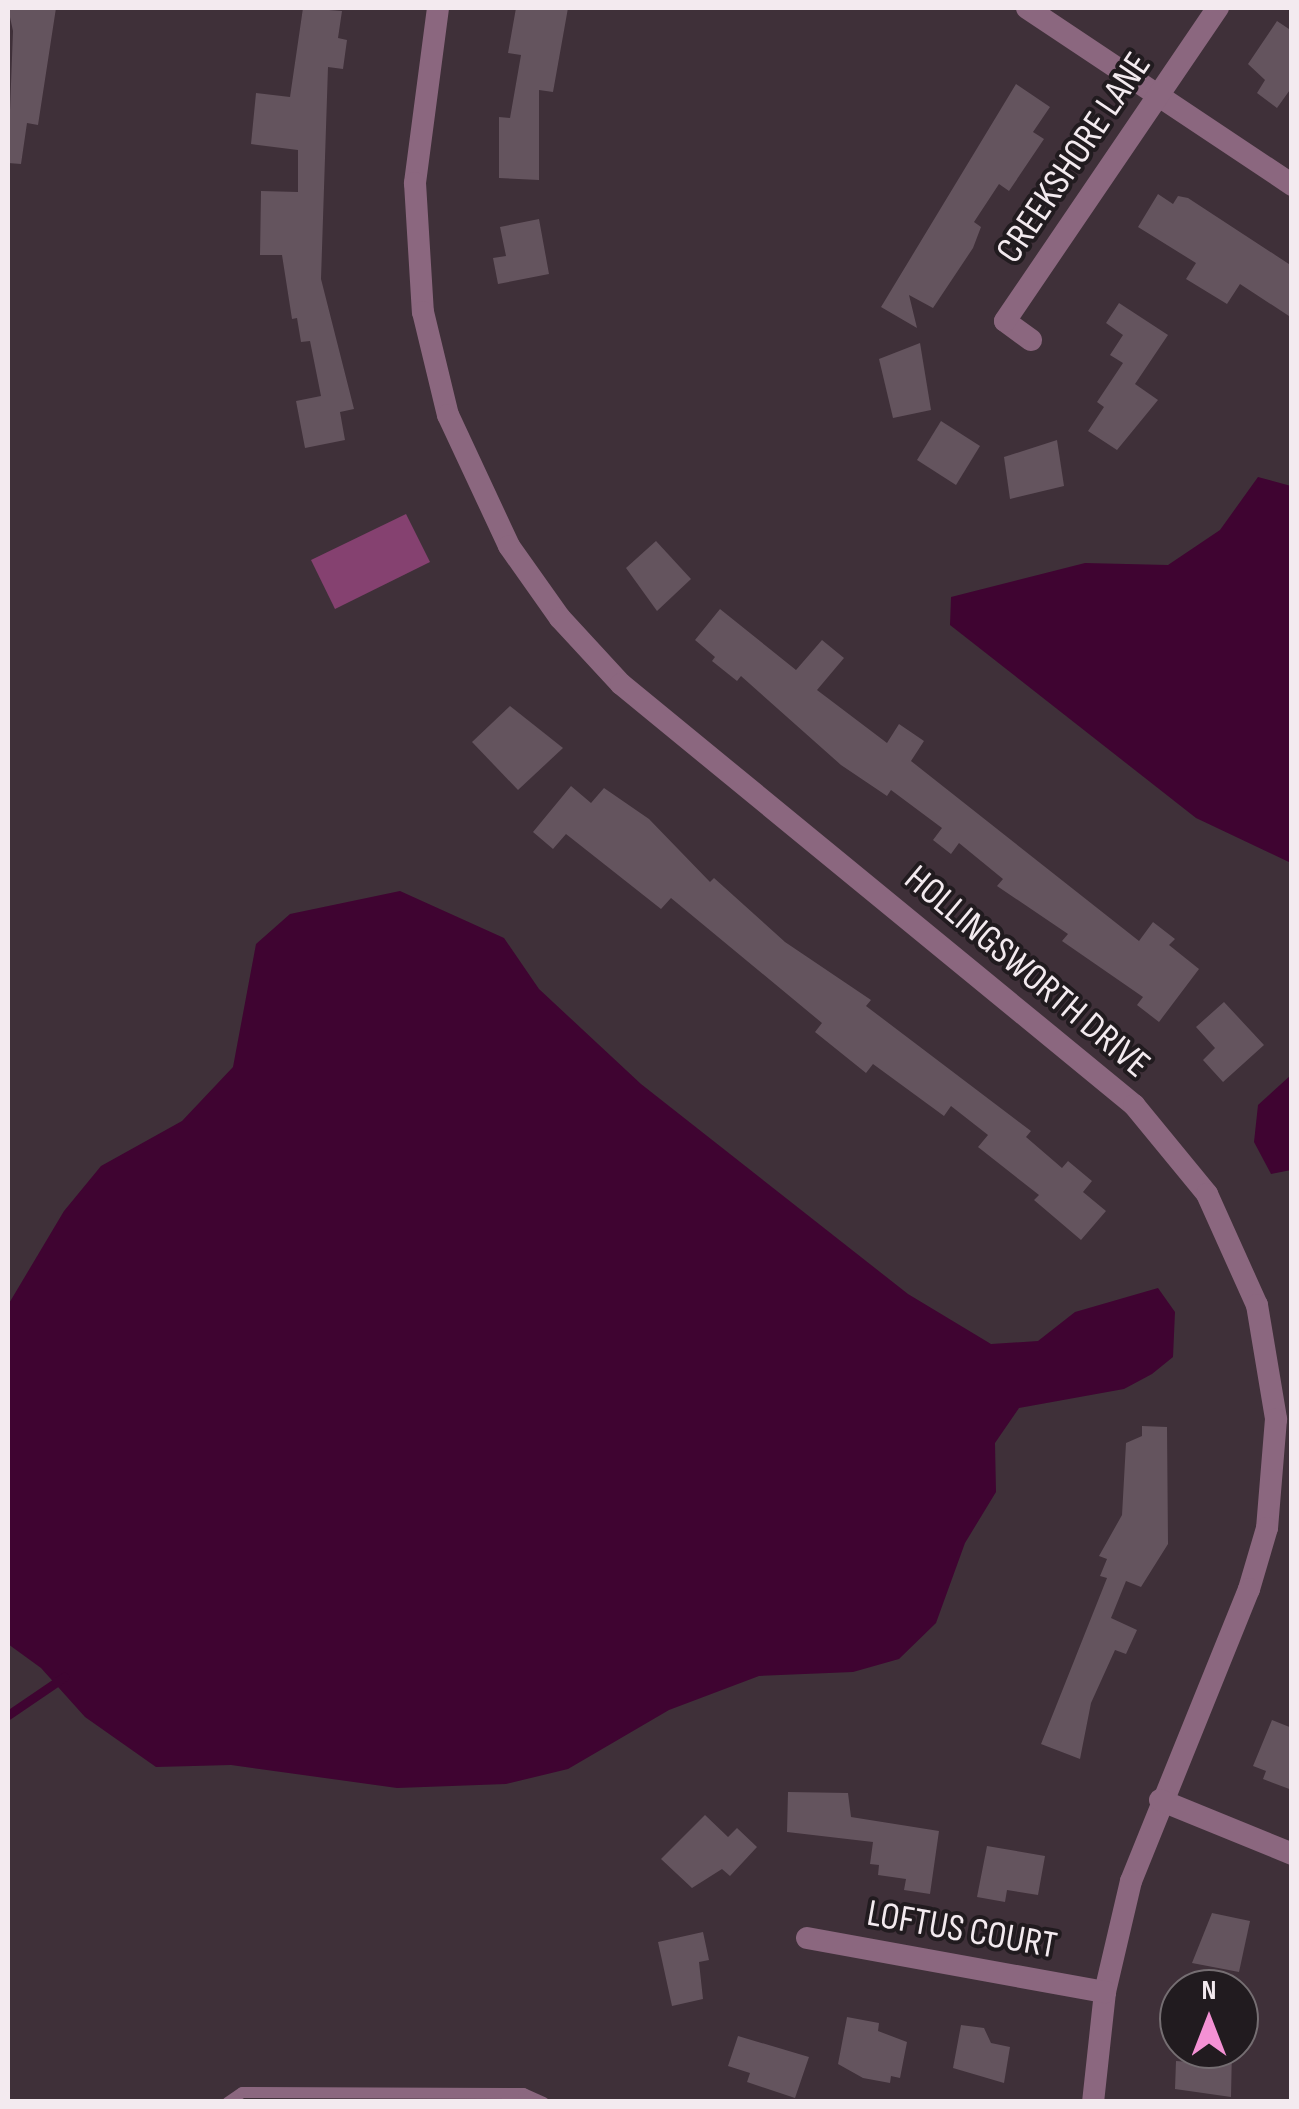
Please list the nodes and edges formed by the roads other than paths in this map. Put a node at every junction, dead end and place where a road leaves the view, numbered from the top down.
1 (438, 8) edge
2 (1027, 8) edge
3 (1218, 8) edge
4 (1159, 95) junction
5 (1292, 184) edge
6 (1031, 340) dead end
7 (1160, 1800) junction
8 (1292, 1854) edge
9 (806, 1938) dead end
10 (1105, 1992) junction
11 (227, 2102) edge
12 (543, 2102) edge
13 (1093, 2102) edge

1 - 7 street, HOLLINGSWORTH DRIVE
2 - 4 street
3 - 4 street, CREEKSHORE LANE
4 - 5 street
4 - 6 street, CREEKSHORE LANE
7 - 8 street
7 - 10 street, HOLLINGSWORTH DRIVE
9 - 10 street, LOFTUS COURT
10 - 13 street, HOLLINGSWORTH DRIVE
11 - 12 lane

